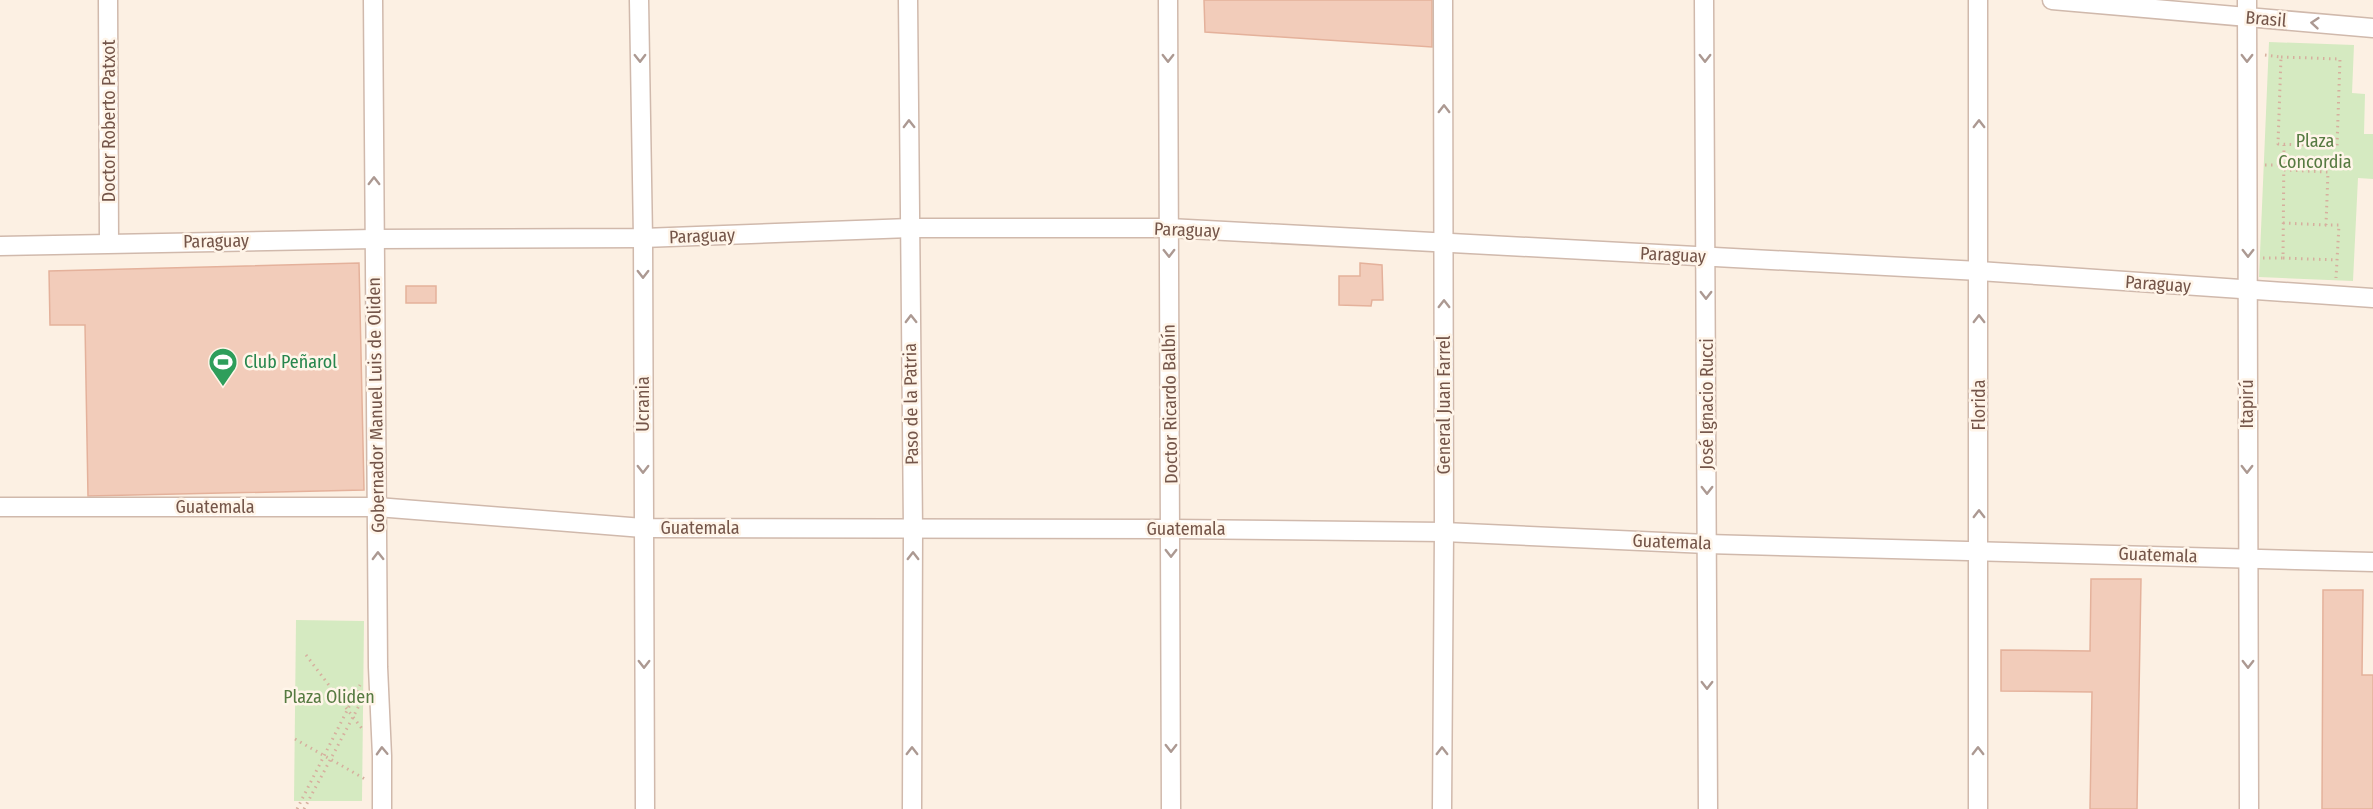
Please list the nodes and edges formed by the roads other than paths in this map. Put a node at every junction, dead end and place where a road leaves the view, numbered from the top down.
1 (108, 0) edge
2 (373, 0) edge
3 (639, 0) edge
4 (908, 0) edge
5 (1168, 0) edge
6 (1443, 0) edge
7 (1704, 0) edge
8 (1978, 0) edge
9 (2052, 0) edge
10 (2247, 9) edge
11 (2373, 28) edge
12 (910, 228) junction
13 (1169, 228) junction
14 (643, 238) junction
15 (374, 239) junction
16 (109, 243) junction
17 (1444, 243) junction
18 (0, 246) edge
19 (1706, 256) junction
20 (1979, 270) junction
21 (2248, 290) junction
22 (2373, 298) edge
23 (0, 507) edge
24 (377, 507) junction
25 (643, 528) junction
26 (1171, 529) junction
27 (913, 530) junction
28 (1444, 532) junction
29 (1707, 543) junction
30 (1979, 550) junction
31 (2247, 558) junction
32 (2373, 562) edge
33 (382, 809) edge
34 (645, 809) edge
35 (912, 809) edge
36 (1171, 809) edge
37 (1442, 809) edge
38 (1708, 809) edge
39 (1978, 809) edge
40 (2248, 809) edge

1 - 16 street, Doctor Roberto Patxot
15 -> 2 street, Gobernador Manuel Luis de Oliden
3 -> 14 street, Ucrania
12 -> 4 street, Paso de la Patria
5 -> 13 street, Doctor Ricardo Balbín
17 -> 6 street, General Juan Farrel
7 -> 19 street, José Ignacio Rucci
20 -> 8 street, Florida
9 - 10 street, Brasil
11 -> 10 street, Brasil
10 -> 21 street, Itapirú
12 - 13 street, Paraguay
12 - 14 street, Paraguay
27 -> 12 street, Paso de la Patria
13 - 17 street, Paraguay
13 -> 26 street, Doctor Ricardo Balbín
14 - 15 street, Paraguay
14 -> 25 street, Ucrania
15 - 16 street, Paraguay
15 - 24 street, Gobernador Manuel Luis de Oliden
16 - 18 street, Paraguay
17 - 19 street, Paraguay
28 -> 17 street, General Juan Farrel
19 - 20 street, Paraguay
19 -> 29 street, José Ignacio Rucci
20 - 21 street, Paraguay
30 -> 20 street, Florida
21 - 22 street, Paraguay
21 -> 31 street, Itapirú
23 - 24 street, Guatemala
24 - 25 street, Guatemala
33 -> 24 street, Gobernador Manuel Luis de Oliden
25 - 27 street, Guatemala
25 -> 34 street, Ucrania
26 - 27 street, Guatemala
26 - 28 street, Guatemala
26 -> 36 street, Doctor Ricardo Balbín
35 -> 27 street, Paso de la Patria
28 - 29 street, Guatemala
37 -> 28 street, General Juan Farrel
29 - 30 street, Guatemala
29 -> 38 street, José Ignacio Rucci
30 - 31 street, Guatemala
39 -> 30 street, Florida
31 - 32 street, Guatemala
31 -> 40 street, Itapirú

